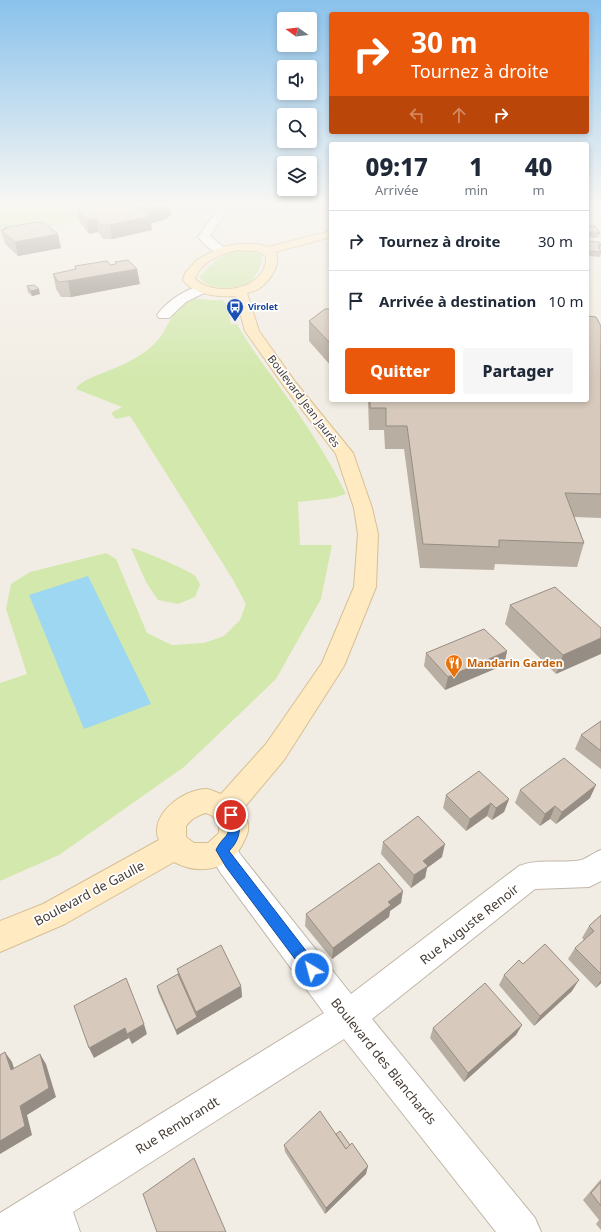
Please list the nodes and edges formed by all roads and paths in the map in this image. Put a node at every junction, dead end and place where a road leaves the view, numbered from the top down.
1 (202, 263) edge
2 (271, 263) edge
3 (202, 289) junction
4 (238, 291) junction
5 (164, 315) dead end
6 (226, 808) junction
7 (176, 846) junction
8 (222, 850) junction
9 (601, 863) edge
10 (0, 937) edge
11 (348, 1018) junction
12 (55, 1218) edge
13 (6, 1232) edge
14 (520, 1232) edge

1 - 3 main road
2 - 4 main road
3 - 4 main road
3 - 5 street
4 - 6 main road, Boulevard Jean Jaurès
6 - 7 main road
6 - 8 main road
7 - 8 main road
7 - 10 main road, Boulevard de Gaulle
8 - 11 street, Boulevard des Blanchards
9 - 11 street, Rue Auguste Renoir
11 - 12 street, Rue Rembrandt
11 - 14 street, Boulevard des Blanchards
12 - 13 street, Rue Rembrandt

